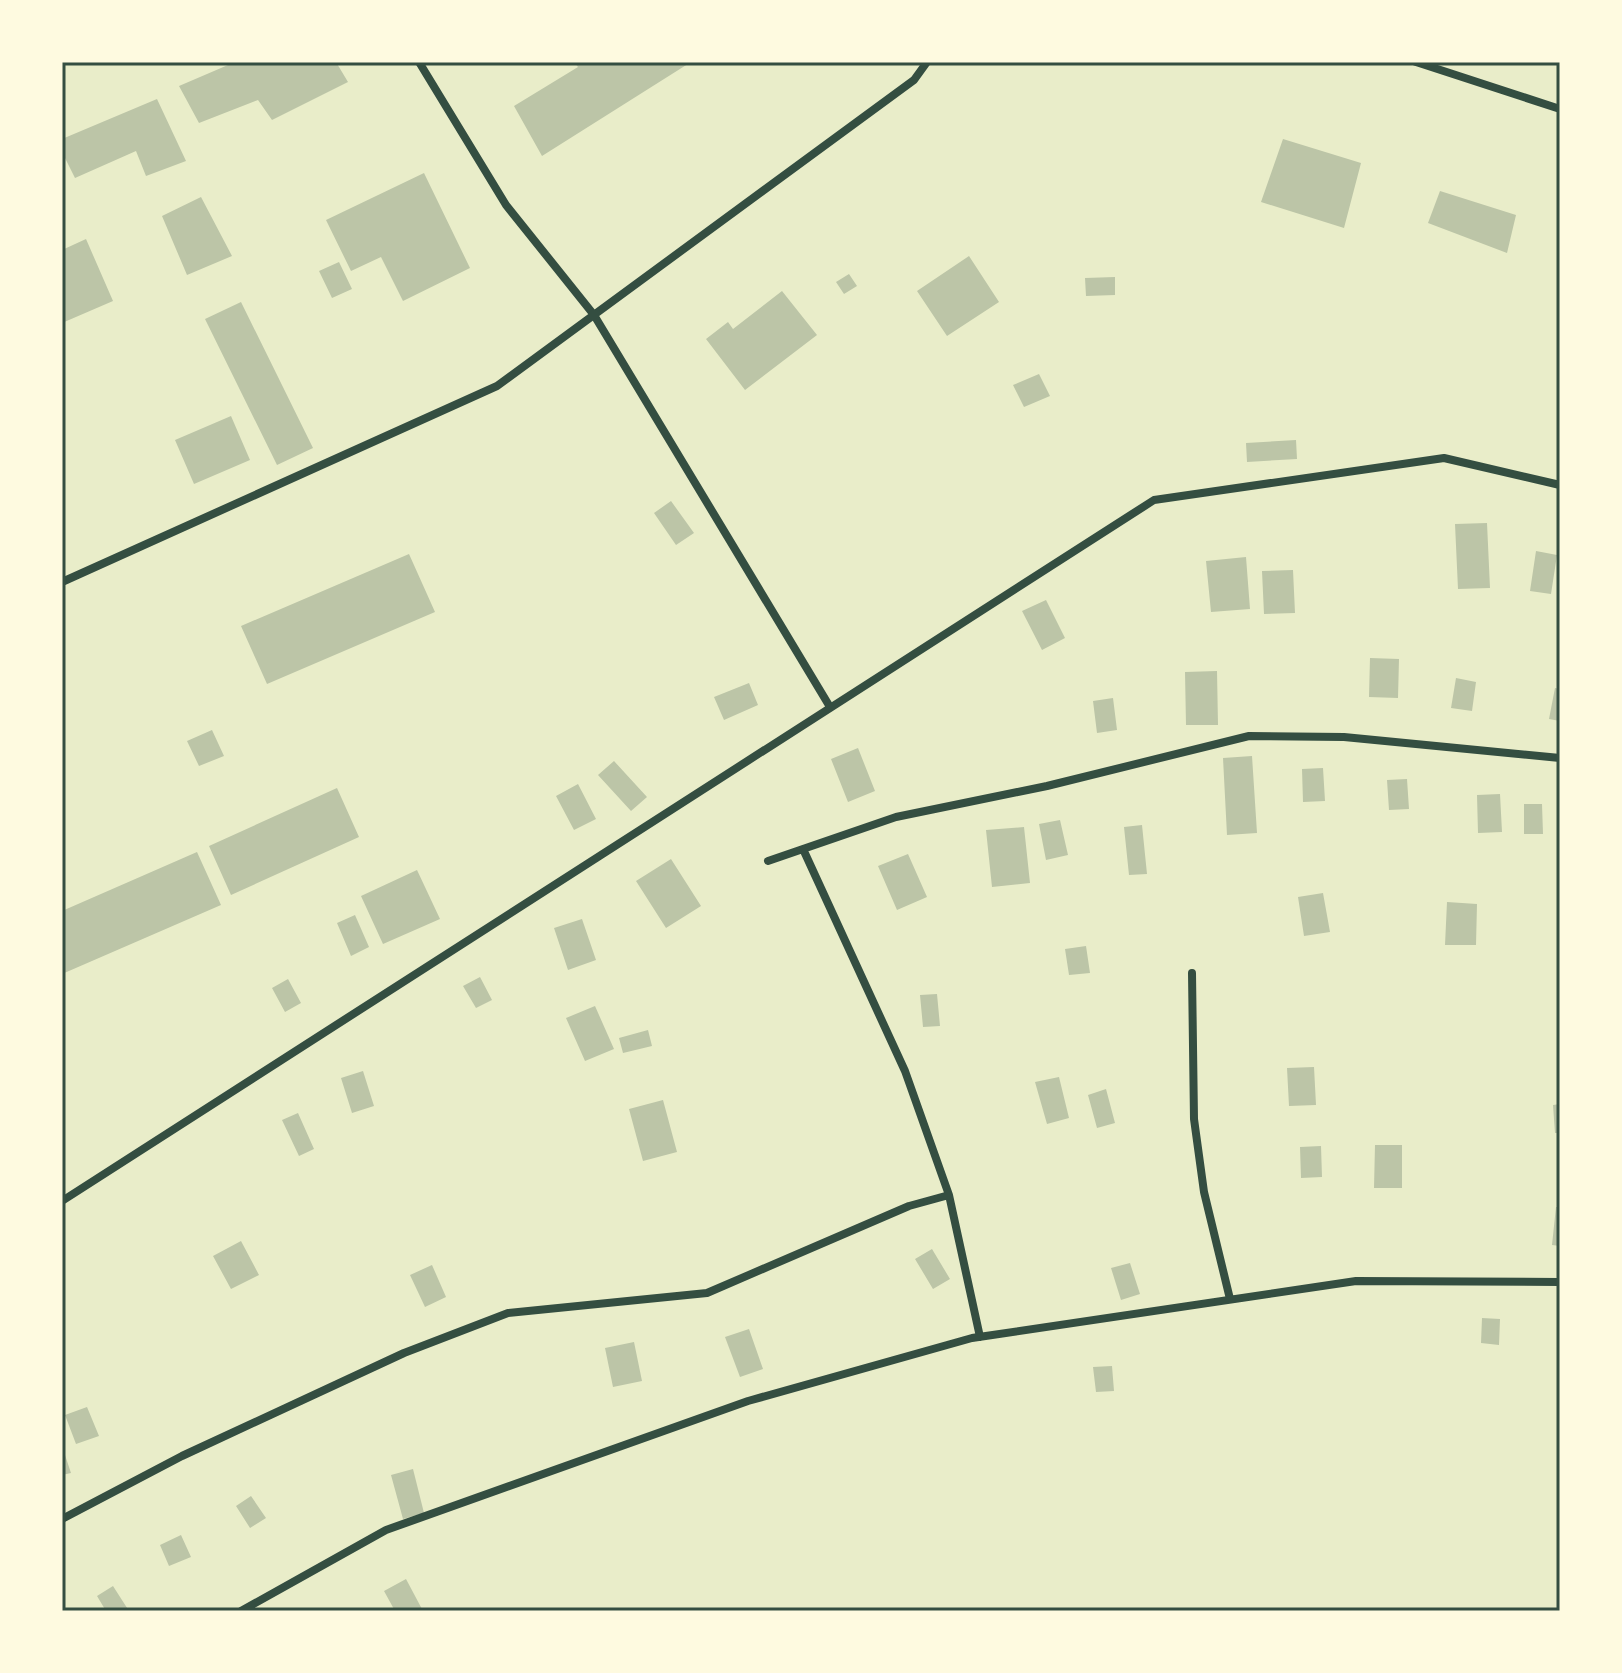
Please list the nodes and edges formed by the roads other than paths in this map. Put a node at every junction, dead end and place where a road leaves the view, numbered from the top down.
1 (419, 62) edge
2 (927, 62) edge
3 (1416, 62) edge
4 (1560, 109) edge
5 (594, 315) junction
6 (1560, 485) edge
7 (62, 582) edge
8 (830, 707) junction
9 (1560, 758) edge
10 (803, 849) junction
11 (768, 861) dead end
12 (1192, 973) dead end
13 (949, 1195) junction
14 (62, 1201) edge
15 (1560, 1282) edge
16 (1230, 1299) junction
17 (980, 1337) junction
18 (62, 1519) edge
19 (241, 1611) edge

1 - 5 street
2 - 5 street
3 - 4 street
5 - 7 street
5 - 8 street
6 - 8 street
8 - 14 street
9 - 10 street
10 - 11 street
10 - 13 street
12 - 16 street
13 - 17 street
13 - 18 street
15 - 16 street
16 - 17 street
17 - 19 street

